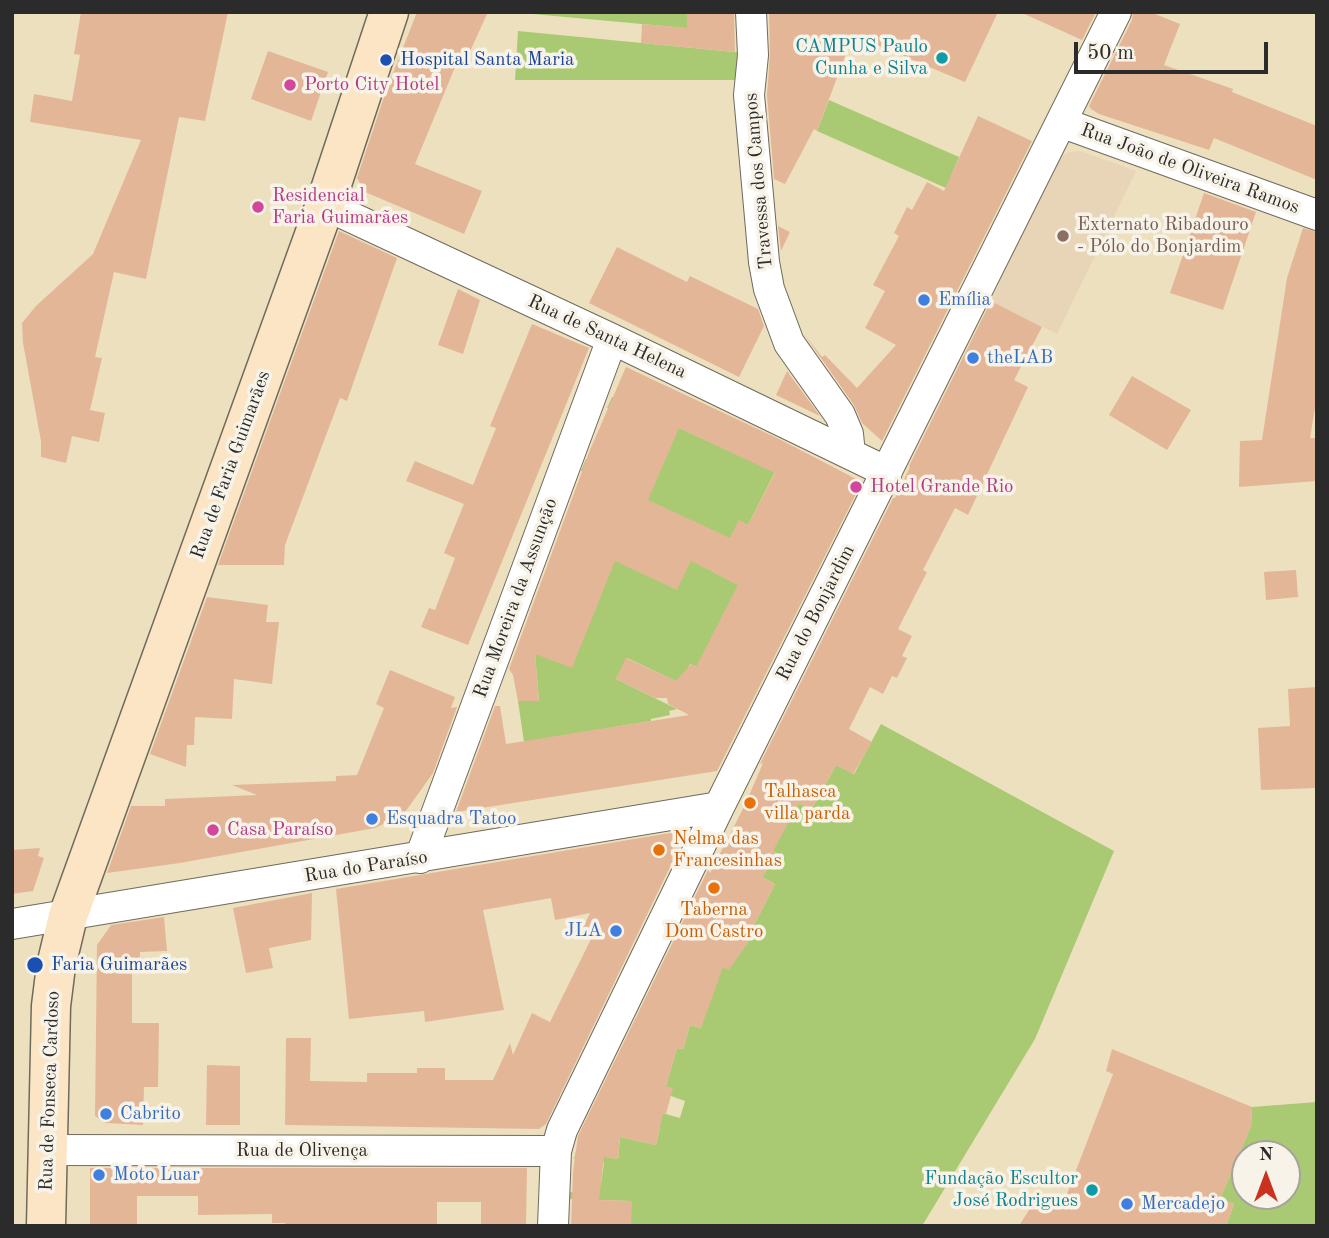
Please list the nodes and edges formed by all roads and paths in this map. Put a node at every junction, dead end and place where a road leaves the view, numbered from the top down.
1 (389, 12) edge
2 (751, 12) edge
3 (1116, 12) edge
4 (1063, 122) junction
5 (325, 205) junction
6 (1317, 215) edge
7 (612, 339) junction
8 (850, 454) junction
9 (887, 472) junction
10 (719, 807) junction
11 (420, 858) junction
12 (68, 916) junction
13 (12, 924) edge
14 (47, 1150) junction
15 (556, 1152) junction
16 (46, 1226) edge
17 (553, 1226) edge

1 - 5 main road, Rua de Faria Guimarães
2 - 8 street, Travessa dos Campos
3 - 4 street, Rua do Bonjardim
4 - 6 street, Rua João de Oliveira Ramos
4 - 9 street, Rua do Bonjardim
5 - 7 street, Rua de Santa Helena
5 - 12 main road, Rua de Faria Guimarães
7 - 8 street, Rua de Santa Helena
7 - 11 street, Rua Moreira da Assunção
8 - 9 street, Rua de Santa Helena
9 - 10 street, Rua do Bonjardim
10 - 11 street, Rua do Paraíso
10 - 15 street, Rua do Bonjardim
11 - 12 street, Rua do Paraíso
12 - 13 street, Rua do Paraíso
12 - 14 main road, Rua de Fonseca Cardoso
14 - 15 street, Rua de Olivença
14 - 16 main road, Rua de Fonseca Cardoso
15 - 17 street, Rua do Bonjardim

